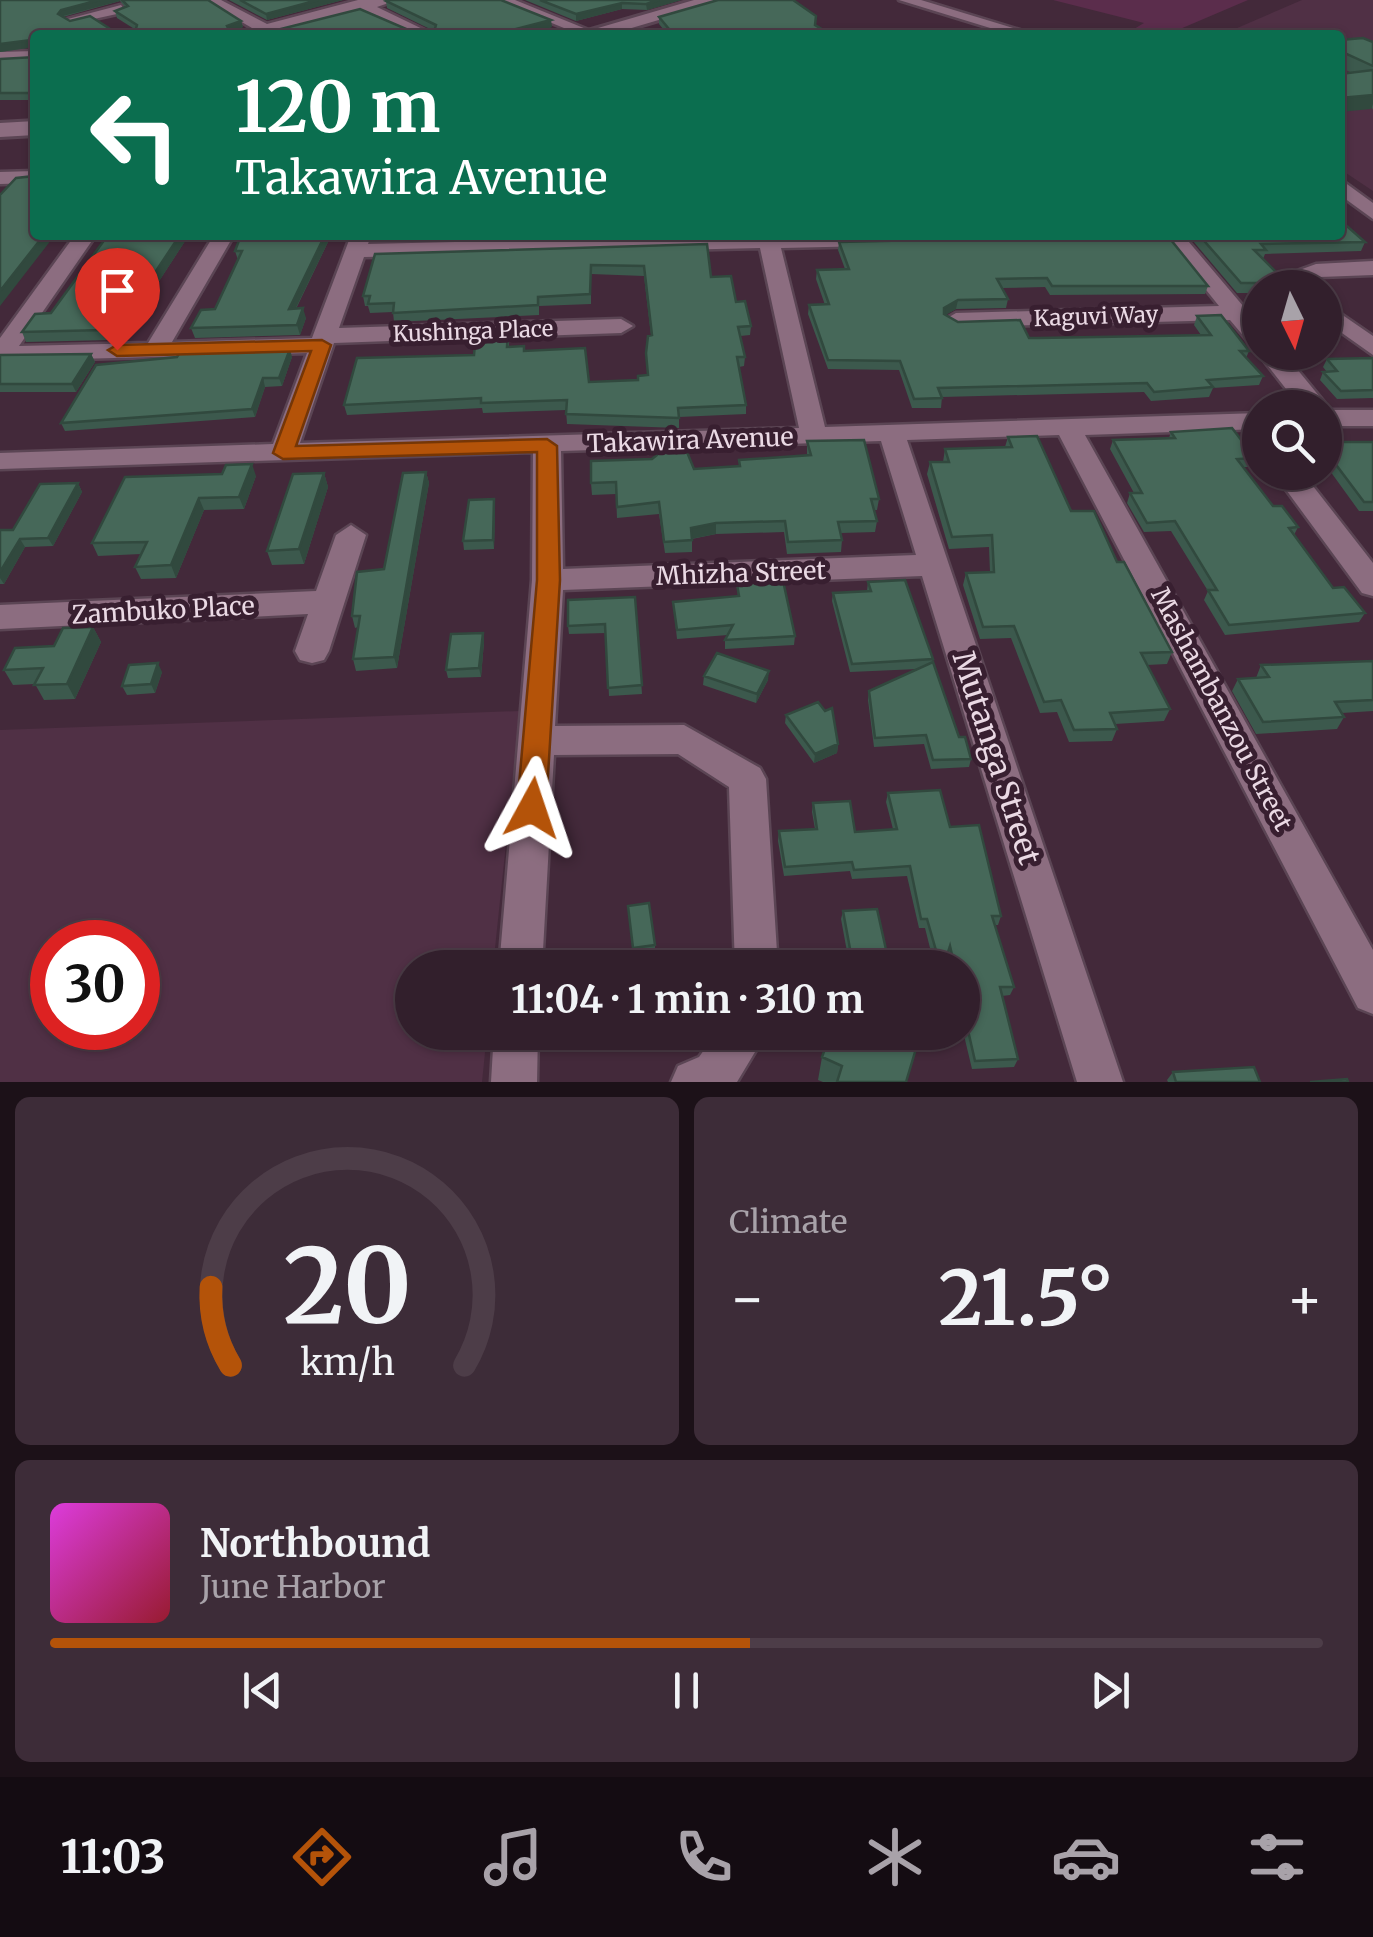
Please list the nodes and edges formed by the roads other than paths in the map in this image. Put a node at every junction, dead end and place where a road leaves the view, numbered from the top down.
1 (211, 0) edge
2 (390, 0) edge
3 (503, 0) edge
4 (716, 0) edge
5 (906, 0) edge
6 (356, 3) edge
7 (121, 9) edge
8 (95, 15) junction
9 (71, 20) edge
10 (112, 24) dead end
11 (266, 30) edge
12 (276, 30) edge
13 (417, 30) edge
14 (577, 30) edge
15 (602, 30) edge
16 (1011, 30) edge
17 (30, 56) edge
18 (0, 57) edge
19 (30, 128) edge
20 (0, 130) edge
21 (30, 177) edge
22 (0, 178) edge
23 (1345, 189) edge
24 (1369, 209) edge
25 (82, 240) edge
26 (221, 240) edge
27 (604, 240) edge
28 (768, 240) edge
29 (1176, 240) edge
30 (359, 243) edge
31 (1373, 268) edge
32 (1335, 270) edge
33 (1236, 313) junction
34 (956, 320) edge
35 (1242, 320) edge
36 (1342, 323) edge
37 (620, 326) dead end
38 (324, 341) junction
39 (1373, 348) edge
40 (156, 349) junction
41 (0, 354) edge
42 (1285, 370) edge
43 (1301, 390) edge
44 (1342, 418) edge
45 (1373, 418) edge
46 (1242, 427) edge
47 (1068, 428) junction
48 (892, 434) junction
49 (814, 436) junction
50 (547, 446) junction
51 (283, 453) junction
52 (4, 467) edge
53 (1305, 490) edge
54 (351, 534) dead end
55 (1360, 550) edge
56 (934, 565) junction
57 (548, 580) junction
58 (1373, 586) edge
59 (327, 602) junction
60 (0, 618) edge
61 (312, 652) dead end
62 (538, 741) junction
63 (521, 950) edge
64 (755, 950) edge
65 (1373, 993) edge
66 (515, 1050) edge
67 (732, 1050) edge
68 (514, 1082) edge
69 (694, 1082) edge
70 (1100, 1082) edge

1 - 11 street
2 - 6 street
3 - 14 street
4 - 15 street
5 - 16 street
6 - 12 street
6 - 13 street
7 - 8 street
8 - 9 street
8 - 10 street
17 - 18 street
19 - 20 street
21 - 22 street
23 - 24 street
25 - 41 street
26 - 40 street
27 - 30 street
28 - 49 street
29 - 33 street
30 - 38 street
31 - 32 street
33 - 34 street, Kaguvi Way
33 - 35 street
36 - 39 street
37 - 38 street, Kushinga Place
38 - 40 street, Kushinga Place
38 - 51 street
40 - 41 street, Kushinga Place
42 - 43 street
44 - 45 street
46 - 47 street, Takawira Avenue
47 - 48 street, Takawira Avenue
47 - 65 street, Mashambanzou Street
48 - 49 street, Takawira Avenue
48 - 56 street, Mutanga Street
49 - 50 street, Takawira Avenue
50 - 51 street, Takawira Avenue
50 - 57 street
51 - 52 street, Takawira Avenue
53 - 55 street
54 - 59 street
55 - 58 street
56 - 57 street, Mhizha Street
56 - 70 street, Mutanga Street
57 - 62 street
59 - 60 street, Zambuko Place
59 - 61 street
62 - 63 street
62 - 64 street
66 - 68 street
67 - 69 street

